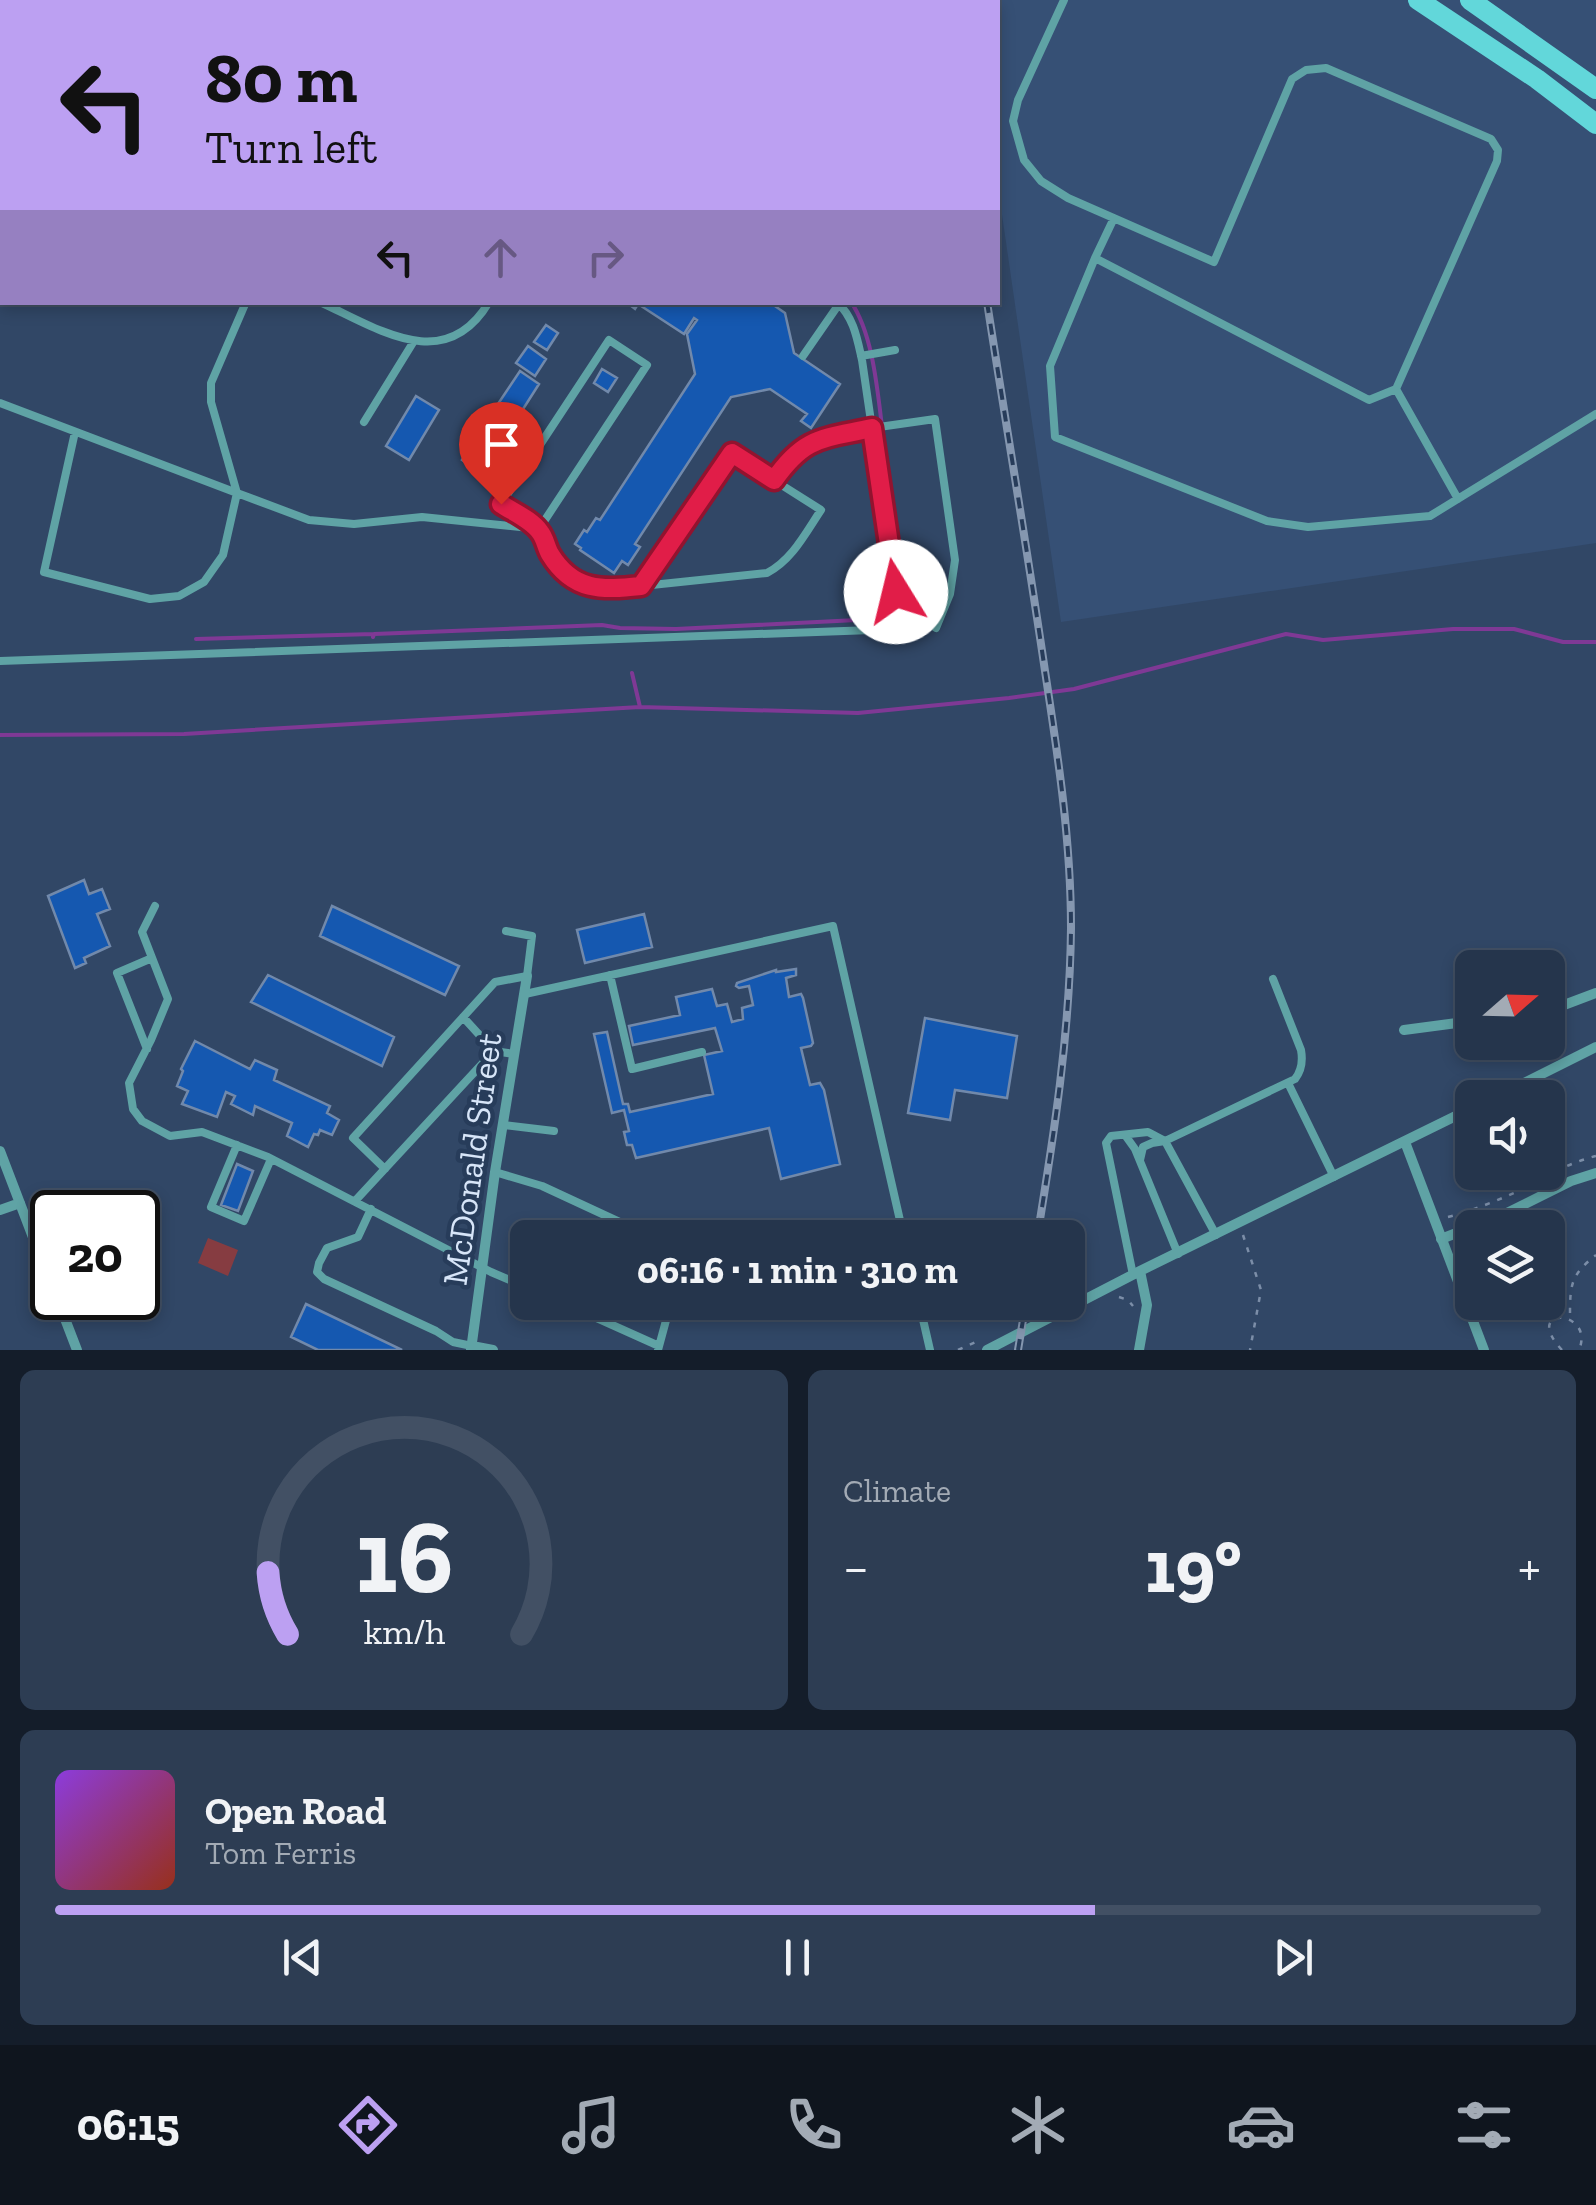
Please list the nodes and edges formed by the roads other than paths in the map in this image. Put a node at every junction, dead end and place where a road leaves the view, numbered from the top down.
1 (1064, 0) edge
2 (1418, 0) edge
3 (1470, 0) edge
4 (1596, 88) edge
5 (1596, 124) edge
6 (1114, 218) junction
7 (1095, 258) junction
8 (245, 305) edge
9 (326, 305) edge
10 (349, 305) edge
11 (487, 305) edge
12 (837, 305) edge
13 (840, 305) edge
14 (353, 318) junction
15 (414, 341) junction
16 (895, 350) dead end
17 (804, 356) dead end
18 (861, 356) junction
19 (1396, 389) junction
20 (0, 403) edge
21 (1596, 414) edge
22 (364, 422) dead end
23 (872, 428) junction
24 (76, 432) junction
25 (774, 480) junction
26 (238, 493) junction
27 (1458, 499) junction
28 (539, 529) junction
29 (641, 586) junction
30 (936, 628) dead end
31 (0, 661) edge
32 (155, 906) dead end
33 (506, 932) dead end
34 (152, 958) junction
35 (610, 975) junction
36 (526, 976) junction
37 (1273, 979) dead end
38 (524, 994) junction
39 (1596, 994) edge
40 (1565, 1005) edge
41 (463, 1017) junction
42 (1455, 1023) edge
43 (1404, 1030) dead end
44 (1596, 1047) edge
45 (147, 1049) junction
46 (494, 1050) junction
47 (702, 1052) dead end
48 (514, 1054) junction
49 (1530, 1080) edge
50 (1288, 1083) junction
51 (1455, 1117) edge
52 (503, 1126) junction
53 (554, 1131) dead end
54 (1124, 1135) junction
55 (1165, 1141) junction
56 (1405, 1142) junction
57 (237, 1145) junction
58 (0, 1151) edge
59 (271, 1158) junction
60 (1140, 1160) junction
61 (385, 1168) junction
62 (495, 1172) junction
63 (1596, 1173) edge
64 (1334, 1176) junction
65 (355, 1201) junction
66 (20, 1203) junction
67 (371, 1209) junction
68 (0, 1210) edge
69 (615, 1220) edge
70 (900, 1220) edge
71 (30, 1229) edge
72 (1216, 1235) junction
73 (1442, 1238) junction
74 (1178, 1254) junction
75 (481, 1267) junction
76 (1137, 1273) junction
77 (510, 1280) edge
78 (65, 1320) edge
79 (599, 1320) edge
80 (666, 1320) edge
81 (923, 1320) edge
82 (472, 1348) edge
83 (659, 1348) edge
84 (77, 1350) edge
85 (492, 1350) edge
86 (930, 1350) edge
87 (987, 1350) edge
88 (1139, 1350) edge
89 (1484, 1350) edge

1 - 6 lane
2 - 5 main road
3 - 4 main road
6 - 7 lane
6 - 19 lane
7 - 19 lane
7 - 27 lane
8 - 26 lane
9 - 14 lane
10 - 14 lane
11 - 15 lane
12 - 17 lane
13 - 18 lane
14 - 15 lane
15 - 22 lane
16 - 18 lane
18 - 23 lane
19 - 27 lane
20 - 24 lane
21 - 27 lane
23 - 25 lane
23 - 30 lane
23 - 31 lane
24 - 26 lane
24 - 26 lane
25 - 29 lane
25 - 29 lane
26 - 28 lane
28 - 28 lane
28 - 29 lane
32 - 34 lane
33 - 36 lane
34 - 45 lane
34 - 45 lane
35 - 38 lane
35 - 47 lane
35 - 70 lane
36 - 38 street, McDonald Street
36 - 41 lane
37 - 50 lane
38 - 48 street, McDonald Street
39 - 40 street
41 - 46 lane
41 - 61 lane
42 - 43 street
44 - 49 street
45 - 57 lane
46 - 48 lane
46 - 61 lane
48 - 52 street, McDonald Street
50 - 55 lane
50 - 64 lane
51 - 56 street
52 - 53 lane
52 - 62 street, McDonald Street
54 - 55 lane
54 - 60 lane
54 - 76 lane
55 - 60 lane
55 - 72 lane
56 - 64 street
56 - 73 street
57 - 59 lane
57 - 59 lane
58 - 66 street
59 - 65 lane
60 - 74 lane
61 - 65 lane
62 - 69 lane
62 - 75 street, McDonald Street
63 - 73 street
64 - 72 street
65 - 67 lane
66 - 68 street
66 - 71 street
67 - 75 lane
67 - 82 lane
72 - 74 street
73 - 89 street
74 - 76 street
75 - 77 lane
75 - 82 street, McDonald Street
76 - 87 street
76 - 88 street
78 - 84 street
79 - 83 lane
80 - 83 lane
81 - 86 lane
82 - 85 street

